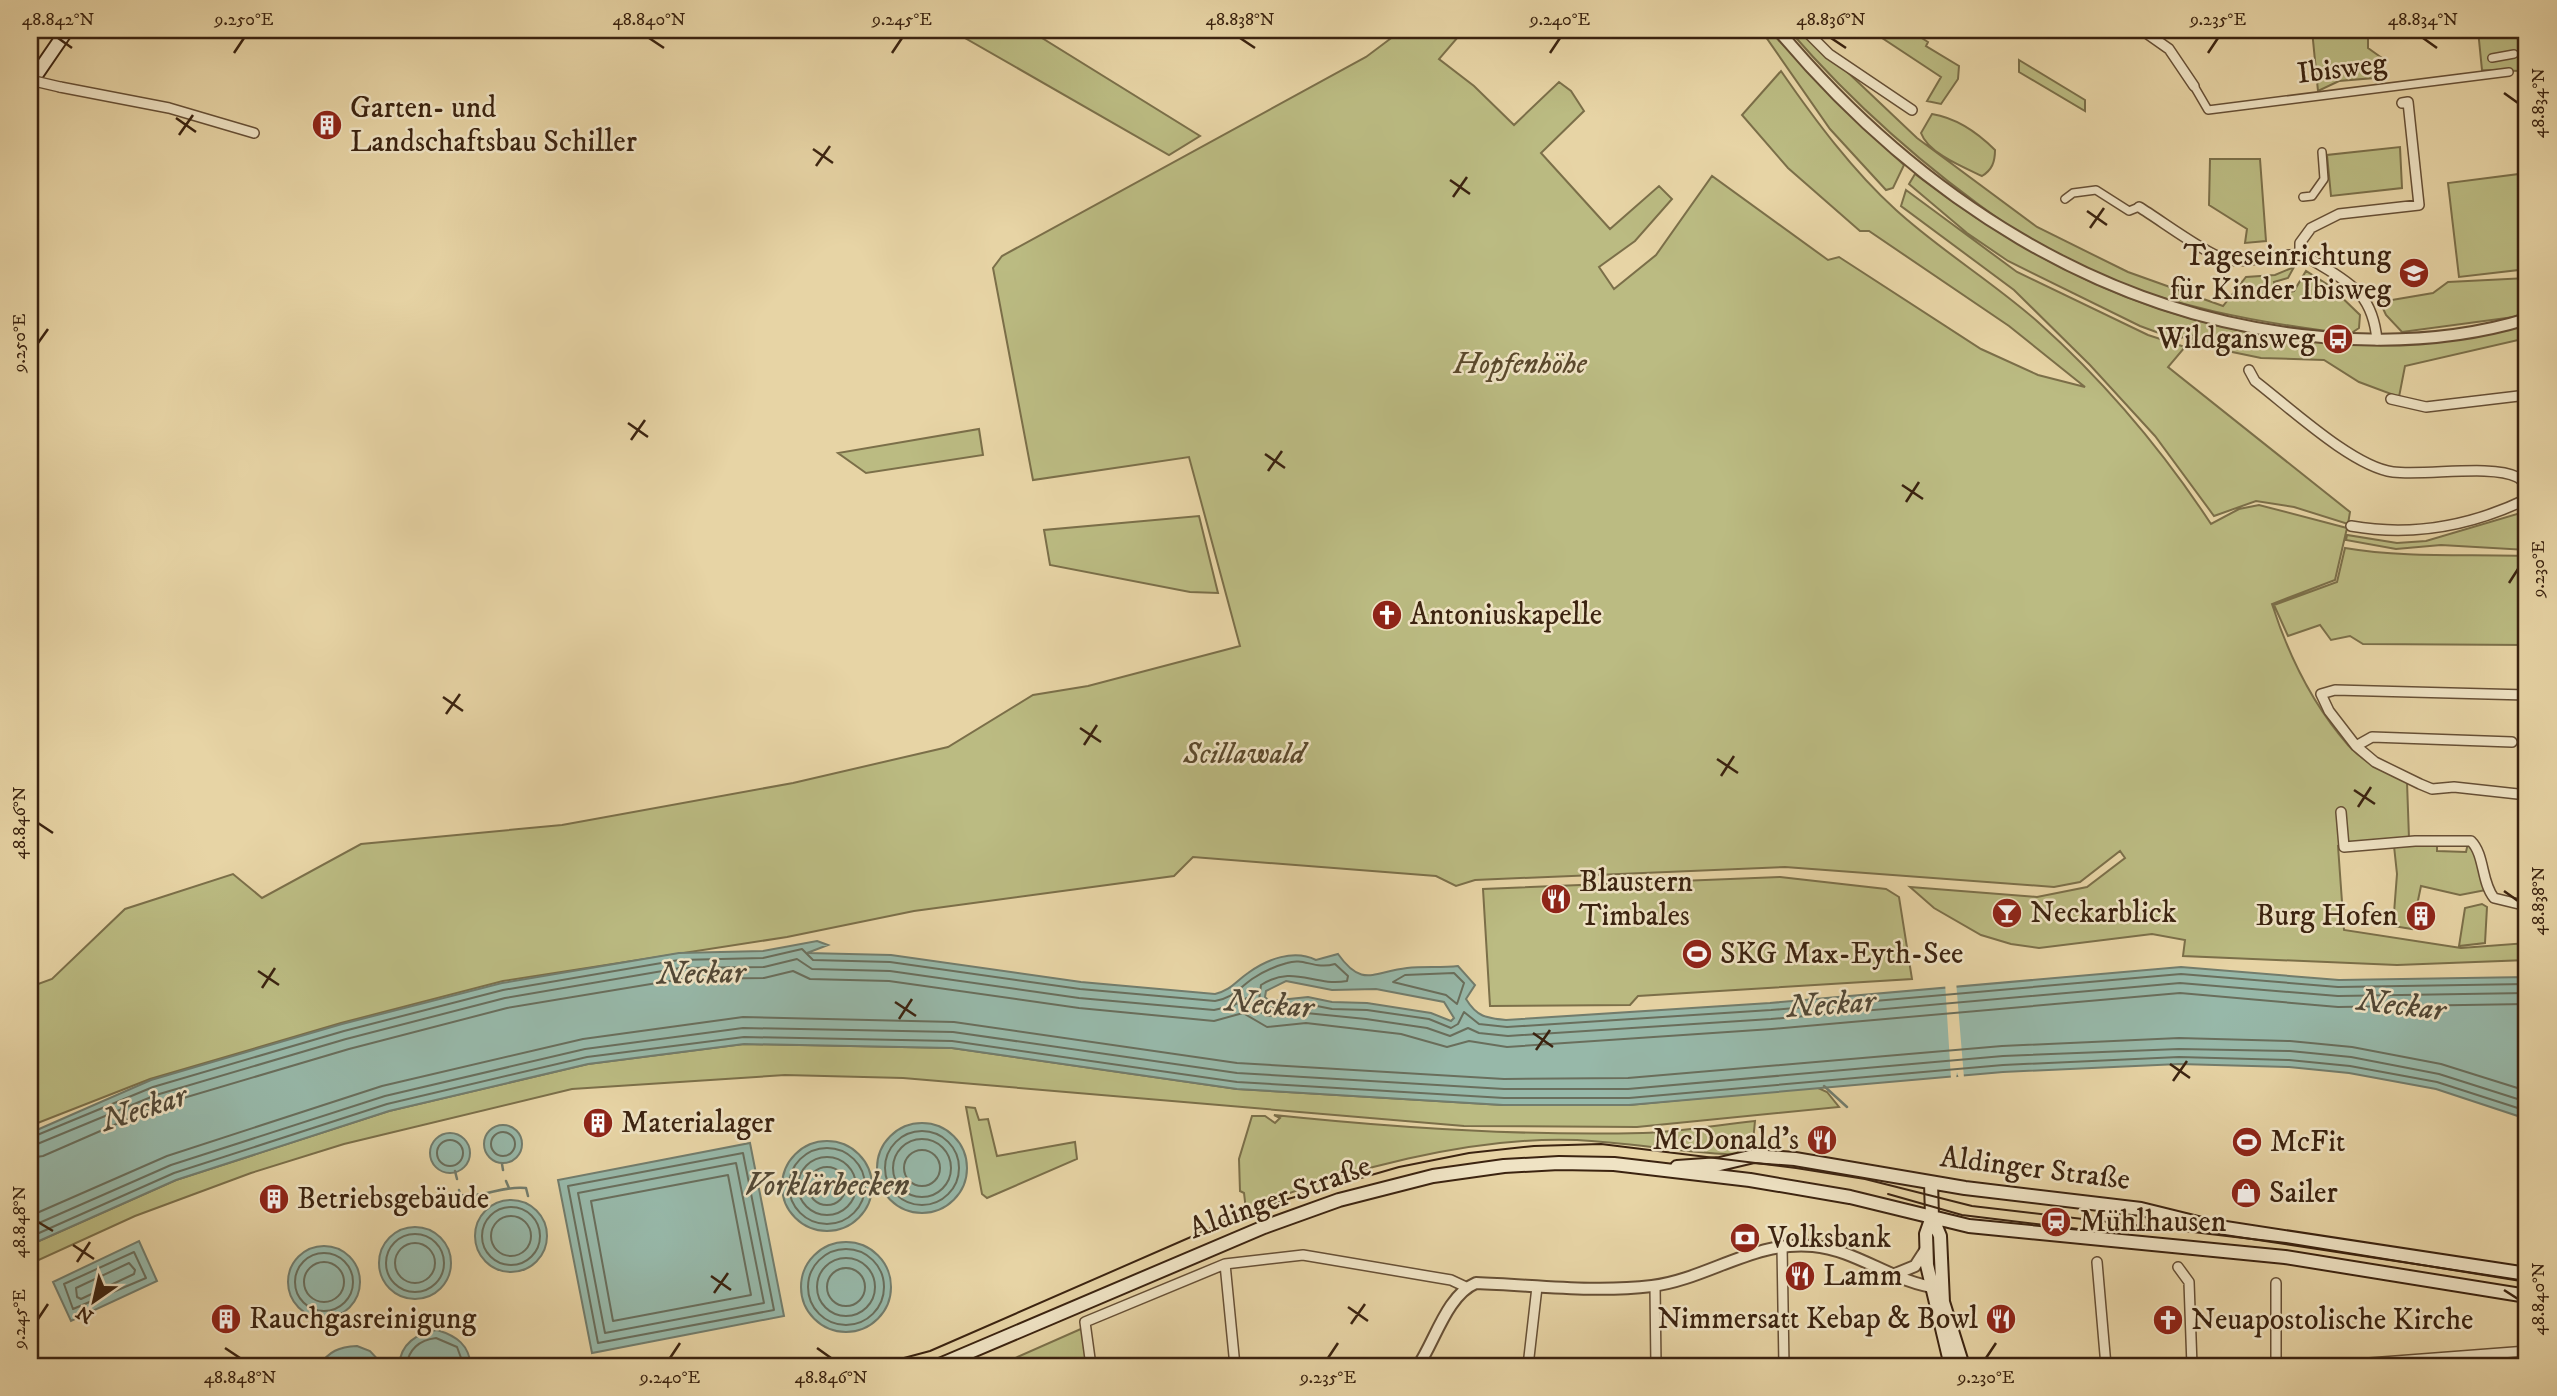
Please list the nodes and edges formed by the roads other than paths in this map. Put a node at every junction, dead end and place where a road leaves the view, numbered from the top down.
1 (67, 30) edge
2 (1778, 30) edge
3 (1805, 30) edge
4 (2142, 30) edge
5 (2514, 54) dead end
6 (2492, 58) dead end
7 (2509, 72) dead end
8 (30, 82) edge
9 (2194, 86) joint
10 (2402, 103) dead end
11 (1912, 110) dead end
12 (254, 133) dead end
13 (2322, 152) dead end
14 (2302, 197) dead end
15 (2066, 199) dead end
16 (2139, 207) joint
17 (2300, 254) junction
18 (2527, 318) edge
19 (2378, 340) junction
20 (2249, 370) dead end
21 (2527, 395) edge
22 (2391, 399) dead end
23 (2527, 489) edge
24 (2527, 499) edge
25 (2351, 526) dead end
26 (2527, 695) edge
27 (2512, 742) dead end
28 (2356, 746) junction
29 (2527, 795) edge
30 (2341, 812) dead end
31 (2527, 906) edge
32 (1659, 1169) junction
33 (1931, 1182) junction
34 (1932, 1217) junction
35 (1964, 1225) junction
36 (1940, 1236) junction
37 (1782, 1246) junction
38 (1926, 1249) junction
39 (2097, 1262) dead end
40 (1225, 1264) junction
41 (2178, 1267) dead end
42 (2527, 1274) edge
43 (1893, 1275) junction
44 (2276, 1283) dead end
45 (1655, 1286) junction
46 (1465, 1287) junction
47 (1536, 1287) junction
48 (1936, 1287) junction
49 (2527, 1296) edge
50 (2527, 1351) edge
51 (2445, 1362) edge
52 (937, 1366) edge
53 (1091, 1366) edge
54 (1235, 1366) edge
55 (1418, 1366) edge
56 (1528, 1366) edge
57 (1656, 1366) edge
58 (1784, 1366) edge
59 (1951, 1366) edge
60 (1963, 1366) edge
61 (2106, 1366) edge
62 (2192, 1366) edge
63 (2276, 1366) edge
64 (2330, 1366) edge

1 - 8 main road
2 - 19 street
3 - 11 street
4 - 9 street
5 - 6 street
7 - 9 street, Ibisweg
8 - 12 street, bridge
10 - 17 street, Ibisweg
13 - 14 street
15 - 16 street
16 - 17 street
17 - 19 street
18 - 19 street
20 - 23 street
21 - 22 street
24 - 25 street
26 - 28 street
27 - 28 street
28 - 29 street
30 - 31 street
32 - 33 main road, Aldinger Straße
32 - 34 main road, Aldinger Straße
32 - 52 main road, Aldinger Straße
33 - 34 main road
33 - 42 main road, Aldinger Straße
34 - 35 main road, Aldinger Straße
34 - 36 main road, Aldinger Straße
34 - 38 main road
35 - 36 main road
35 - 49 main road, Aldinger Straße
36 - 48 main road, Aldinger Straße
37 - 43 street, Aldinger Straße
37 - 45 street, Aldinger Straße
37 - 58 street
38 - 43 street
38 - 48 main road
39 - 61 street
40 - 46 street, Aldinger Straße
40 - 53 street, Aldinger Straße
40 - 54 street, Aldinger Straße
41 - 62 street
43 - 48 street, Aldinger Straße
44 - 63 street
45 - 47 street, Aldinger Straße
45 - 57 street
46 - 47 street, Aldinger Straße
46 - 55 street
47 - 56 street
48 - 59 main road
48 - 60 main road
50 - 51 street
51 - 64 street

